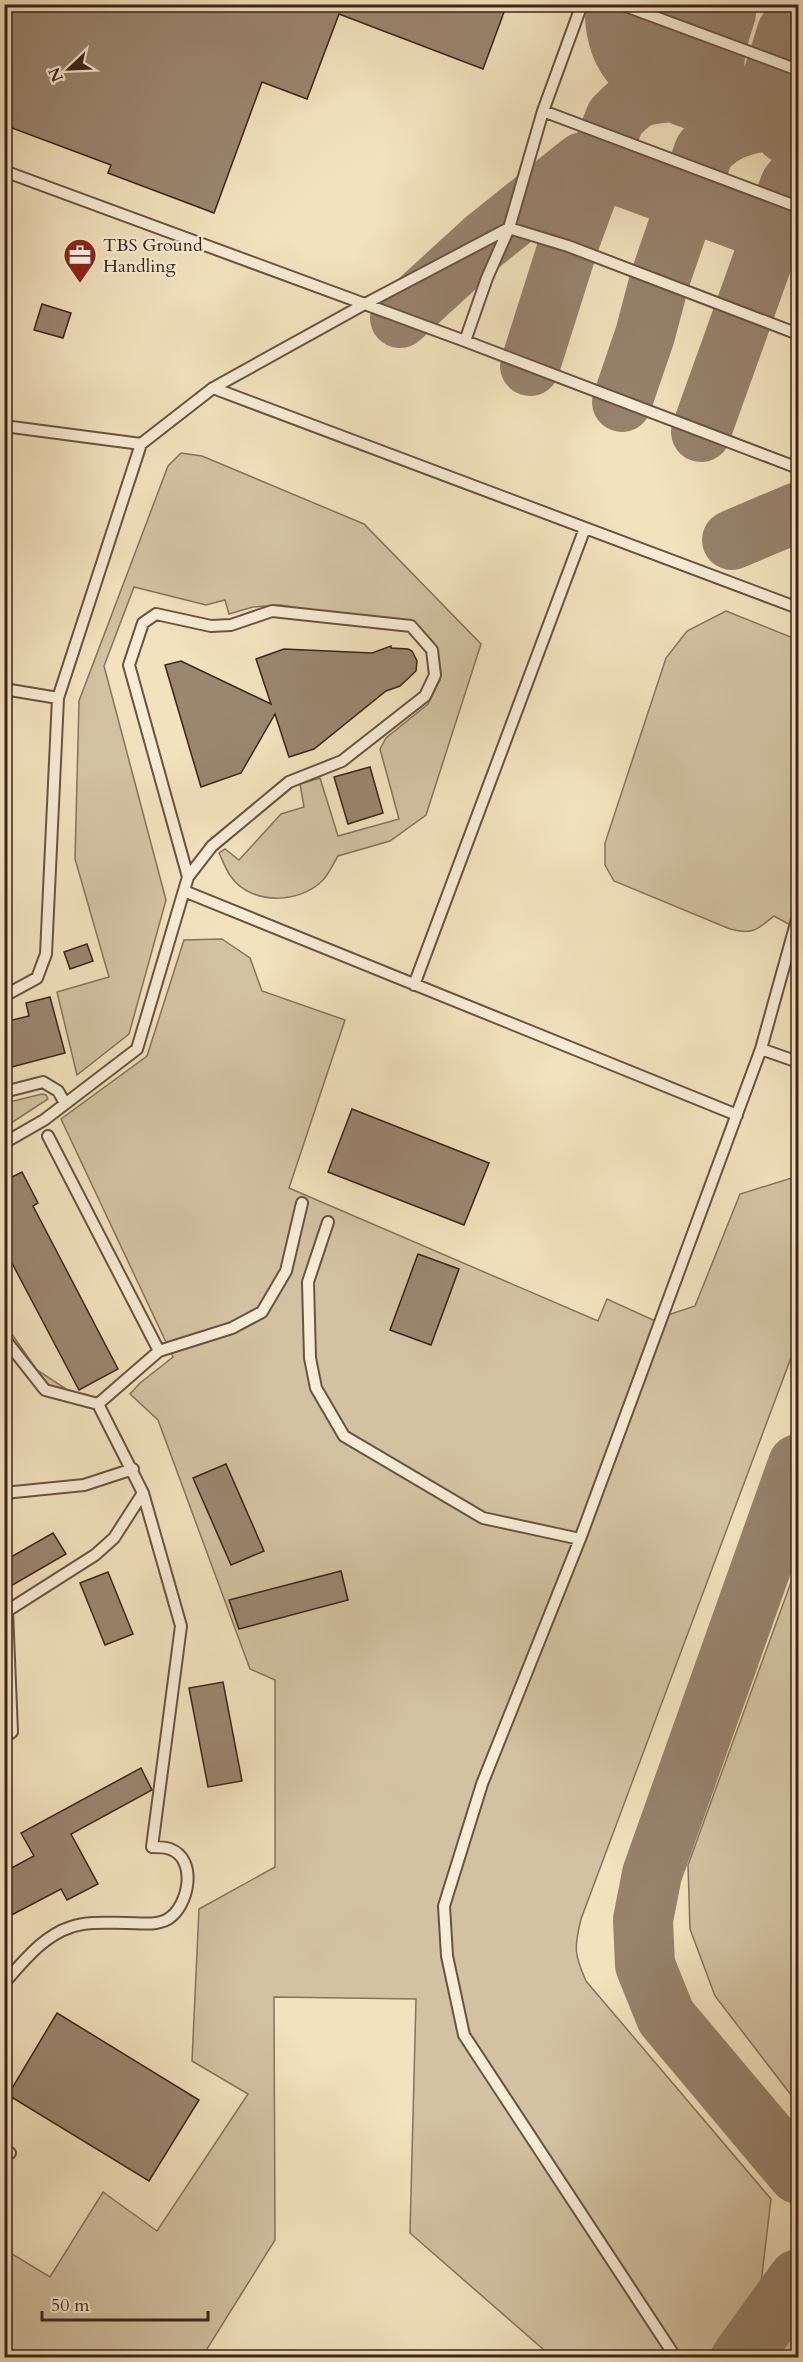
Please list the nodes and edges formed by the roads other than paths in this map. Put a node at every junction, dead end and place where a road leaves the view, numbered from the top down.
1 (582, 4) edge
2 (620, 4) edge
3 (798, 70) edge
4 (543, 111) junction
5 (4, 162) edge
6 (4, 171) edge
7 (17, 176) junction
8 (798, 207) edge
9 (509, 228) junction
10 (363, 305) junction
11 (798, 334) edge
12 (465, 341) junction
13 (213, 388) junction
14 (4, 426) edge
15 (141, 444) junction
16 (798, 468) edge
17 (585, 528) junction
18 (798, 608) edge
19 (4, 688) edge
20 (58, 699) junction
21 (188, 877) junction
22 (184, 891) junction
23 (798, 916) edge
24 (414, 985) junction
25 (4, 996) edge
26 (761, 1049) junction
27 (798, 1062) edge
28 (4, 1092) edge
29 (65, 1103) junction
30 (737, 1115) junction
31 (48, 1136) dead end
32 (4, 1143) edge
33 (302, 1203) dead end
34 (328, 1222) dead end
35 (4, 1338) edge
36 (159, 1351) junction
37 (98, 1404) junction
38 (133, 1469) junction
39 (4, 1493) edge
40 (143, 1493) junction
41 (580, 1539) junction
42 (4, 1737) edge
43 (4, 1983) edge
44 (676, 2358) edge

1 - 4 lane
2 - 3 lane
4 - 8 lane
4 - 9 lane
5 - 7 lane
6 - 7 lane
7 - 10 lane
9 - 10 lane
9 - 11 lane
9 - 12 lane
10 - 12 lane
10 - 13 lane
12 - 16 lane
13 - 15 lane
13 - 17 lane
14 - 15 lane
15 - 20 lane
17 - 18 lane
17 - 24 lane
19 - 20 lane
20 - 25 lane
21 - 21 lane
21 - 22 lane
22 - 24 lane
22 - 29 lane
23 - 26 lane
24 - 30 lane
26 - 27 lane
26 - 30 lane
28 - 29 lane
29 - 32 lane
30 - 41 lane
31 - 36 lane
33 - 36 lane
34 - 41 lane
35 - 37 lane
36 - 37 lane
37 - 38 lane
38 - 39 lane
38 - 40 lane
40 - 42 lane
40 - 43 lane
41 - 44 lane

